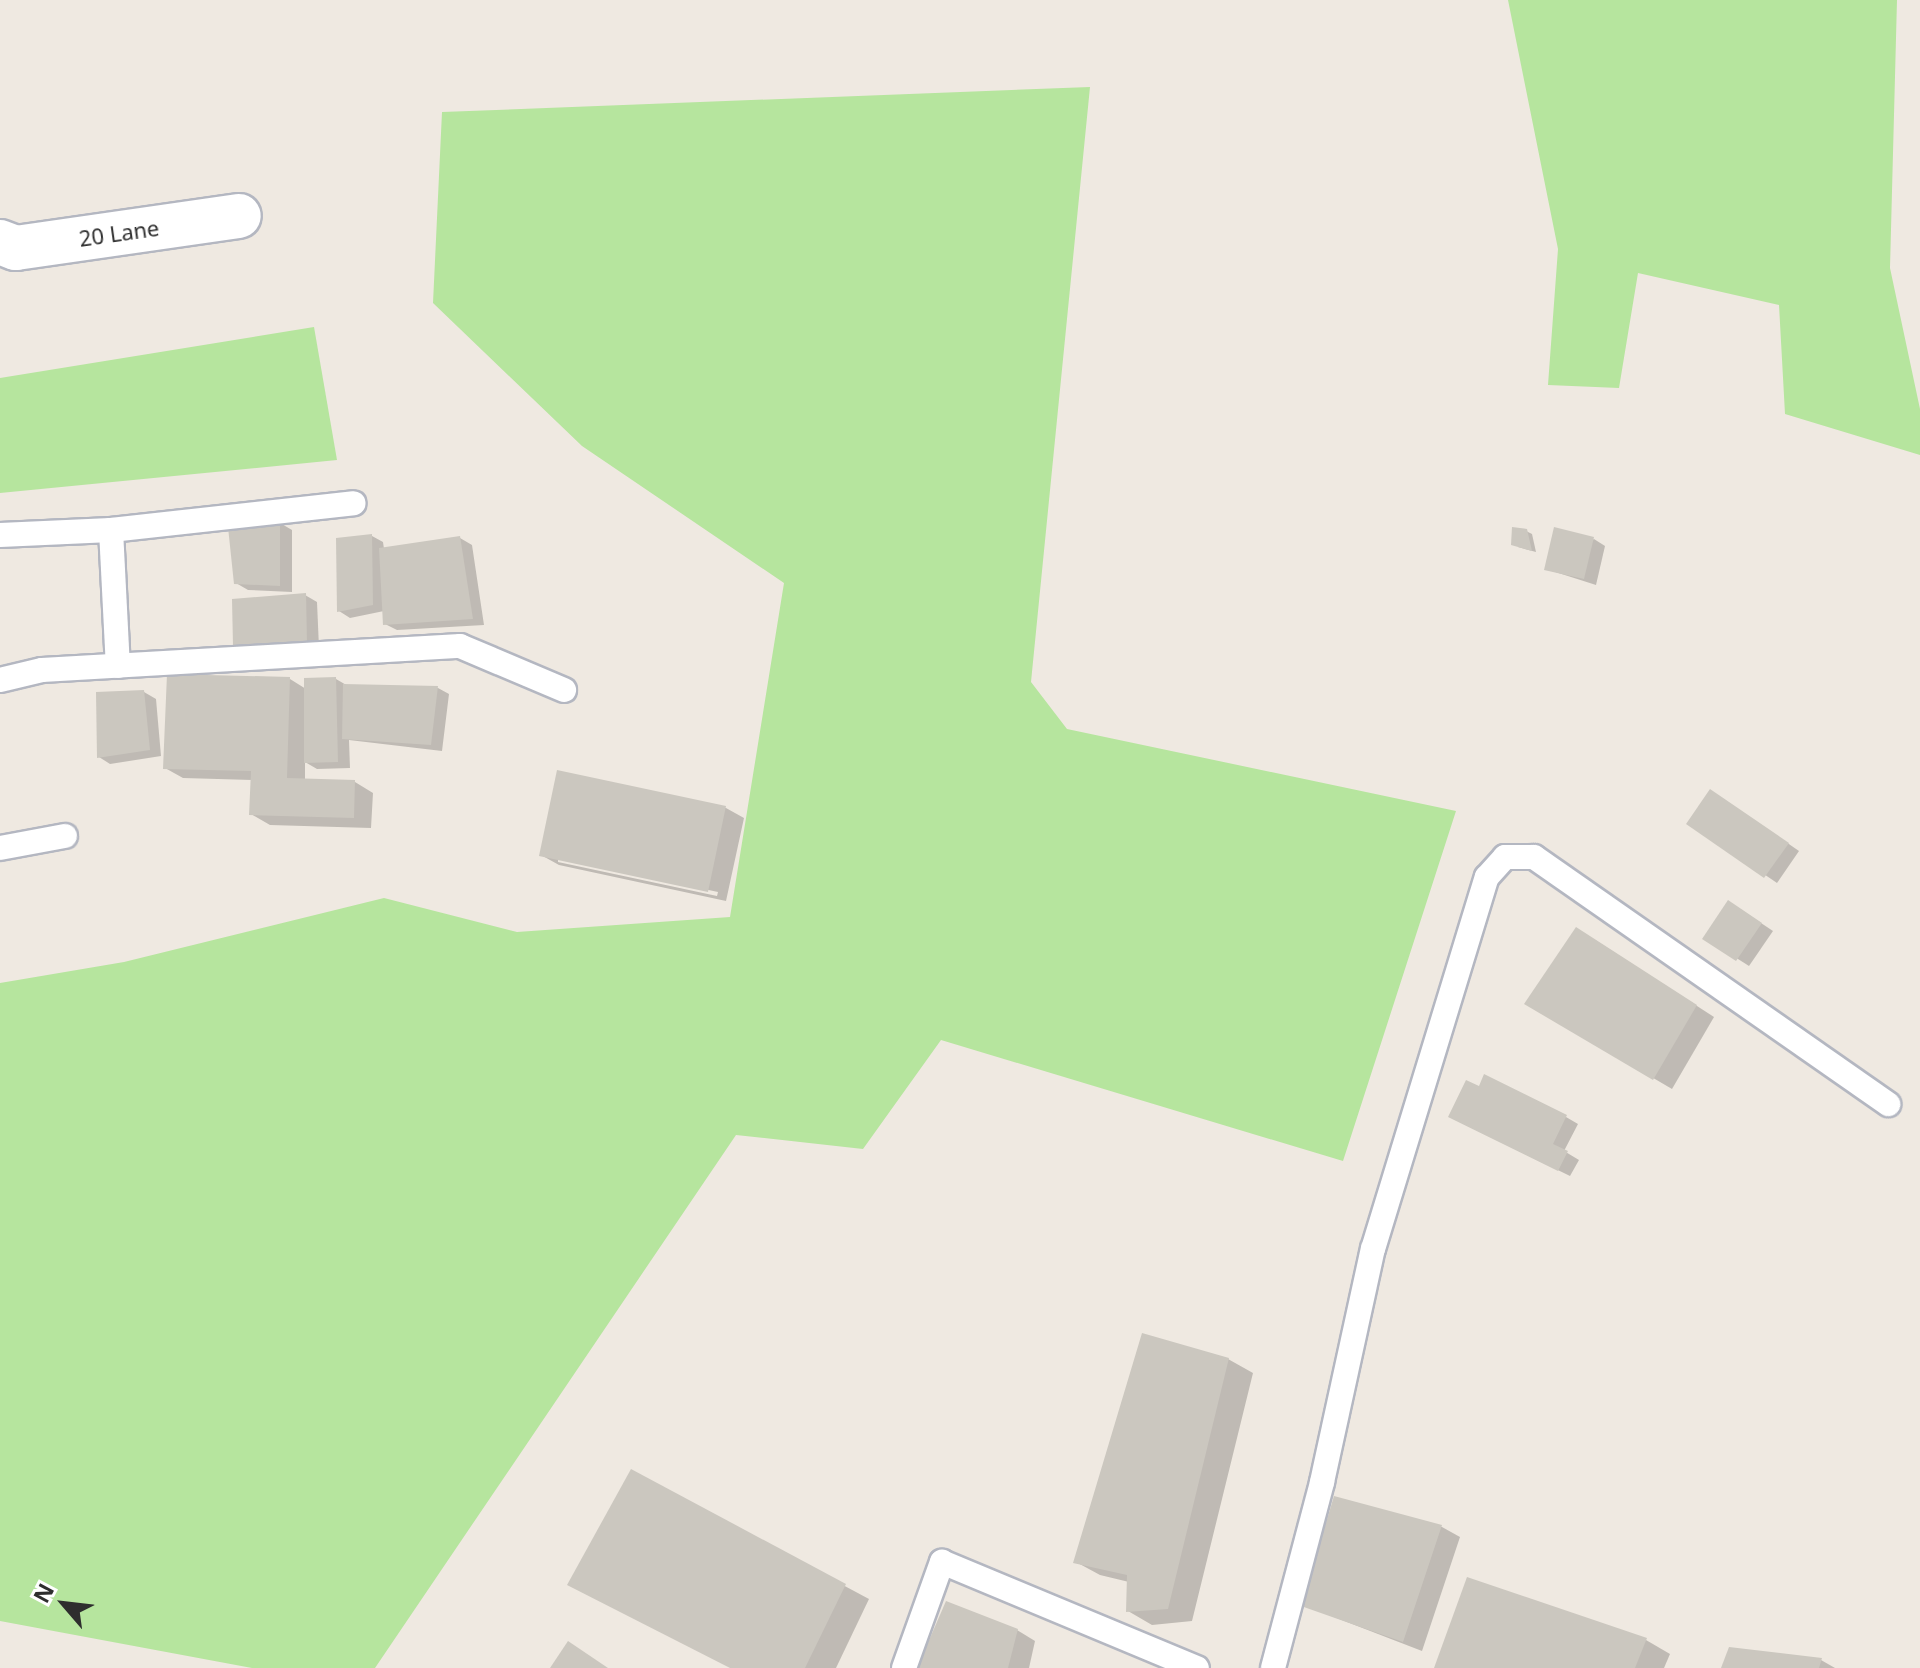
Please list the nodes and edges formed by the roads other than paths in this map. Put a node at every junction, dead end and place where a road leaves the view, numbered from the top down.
1 (239, 216) dead end
2 (0, 242) edge
3 (354, 503) dead end
4 (111, 530) junction
5 (0, 535) edge
6 (118, 666) junction
7 (0, 680) edge
8 (564, 690) dead end
9 (65, 836) dead end
10 (0, 848) edge
11 (1888, 1104) dead end
12 (904, 1668) edge
13 (1197, 1668) edge
14 (1273, 1668) edge

1 - 2 street, 20 Lane
3 - 4 lane
4 - 5 lane
4 - 6 lane
6 - 7 lane
6 - 8 lane
9 - 10 lane
11 - 14 lane
12 - 13 lane

